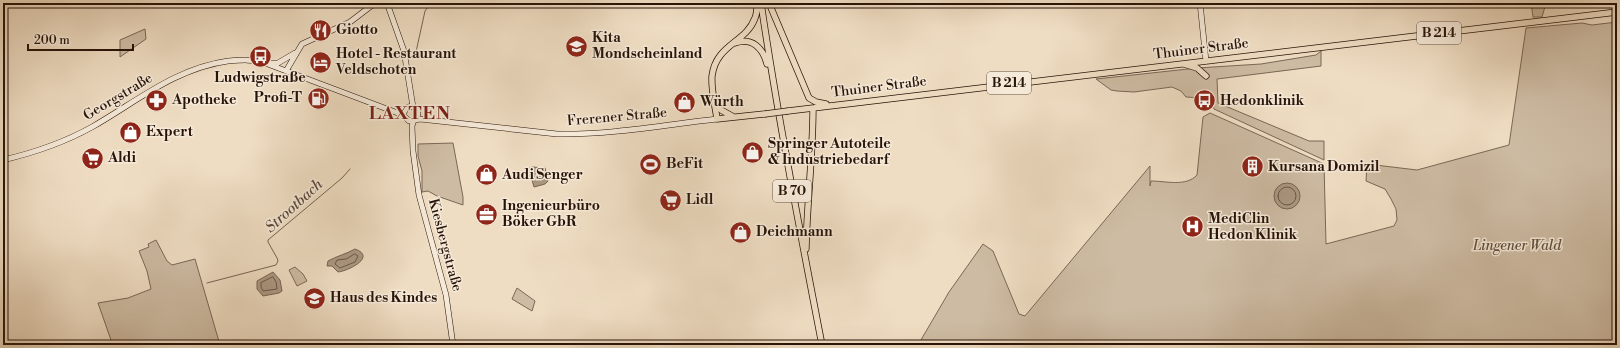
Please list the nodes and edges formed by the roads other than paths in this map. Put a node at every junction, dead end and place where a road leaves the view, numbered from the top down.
1 (375, 3) edge
2 (387, 3) edge
3 (758, 3) edge
4 (761, 3) edge
5 (769, 3) edge
6 (1200, 3) edge
7 (1617, 12) edge
8 (731, 44) junction
9 (296, 52) junction
10 (1206, 61) junction
11 (265, 62) junction
12 (1182, 64) junction
13 (286, 71) junction
14 (1206, 76) dead end
15 (773, 85) junction
16 (809, 98) junction
17 (714, 100) junction
18 (832, 105) junction
19 (805, 108) junction
20 (813, 108) junction
21 (407, 110) junction
22 (418, 113) junction
23 (734, 117) junction
24 (717, 119) junction
25 (407, 120) junction
26 (414, 120) junction
27 (447, 122) junction
28 (413, 151) junction
29 (3, 160) edge
30 (806, 261) junction
31 (453, 345) edge
32 (822, 345) edge

1 - 9 main road
2 - 21 main road
3 - 8 main road
4 - 15 main road, B 70
5 - 16 main road
6 - 10 main road
7 - 10 main road, Thuiner Straße / B 214
8 - 15 main road
8 - 17 main road
9 - 11 main road
9 - 13 main road
10 - 12 main road, Thuiner Straße / B 214
11 - 13 main road
11 - 29 main road, Georgstraße
12 - 14 main road
12 - 18 main road, Thuiner Straße / B 214
13 - 21 main road
15 - 30 main road, B 70
16 - 18 main road, B 214
16 - 19 main road
17 - 23 main road
17 - 24 main road
18 - 20 main road, Thuiner Straße / B 214
19 - 20 main road, Thuiner Straße / B 214
19 - 23 main road, Thuiner Straße / B 214, bridge
20 - 30 main road
21 - 22 main road
21 - 25 main road
22 - 26 main road, Kiesbergstraße
22 - 27 main road, Frerener Straße
23 - 24 main road, B 214
24 - 27 main road, Frerener Straße
25 - 26 main road, Frerener Straße
25 - 28 main road, Kiesbergstraße
26 - 27 main road, Frerener Straße
26 - 28 main road, Kiesbergstraße
28 - 31 main road, Kiesbergstraße
30 - 32 main road, B 70

